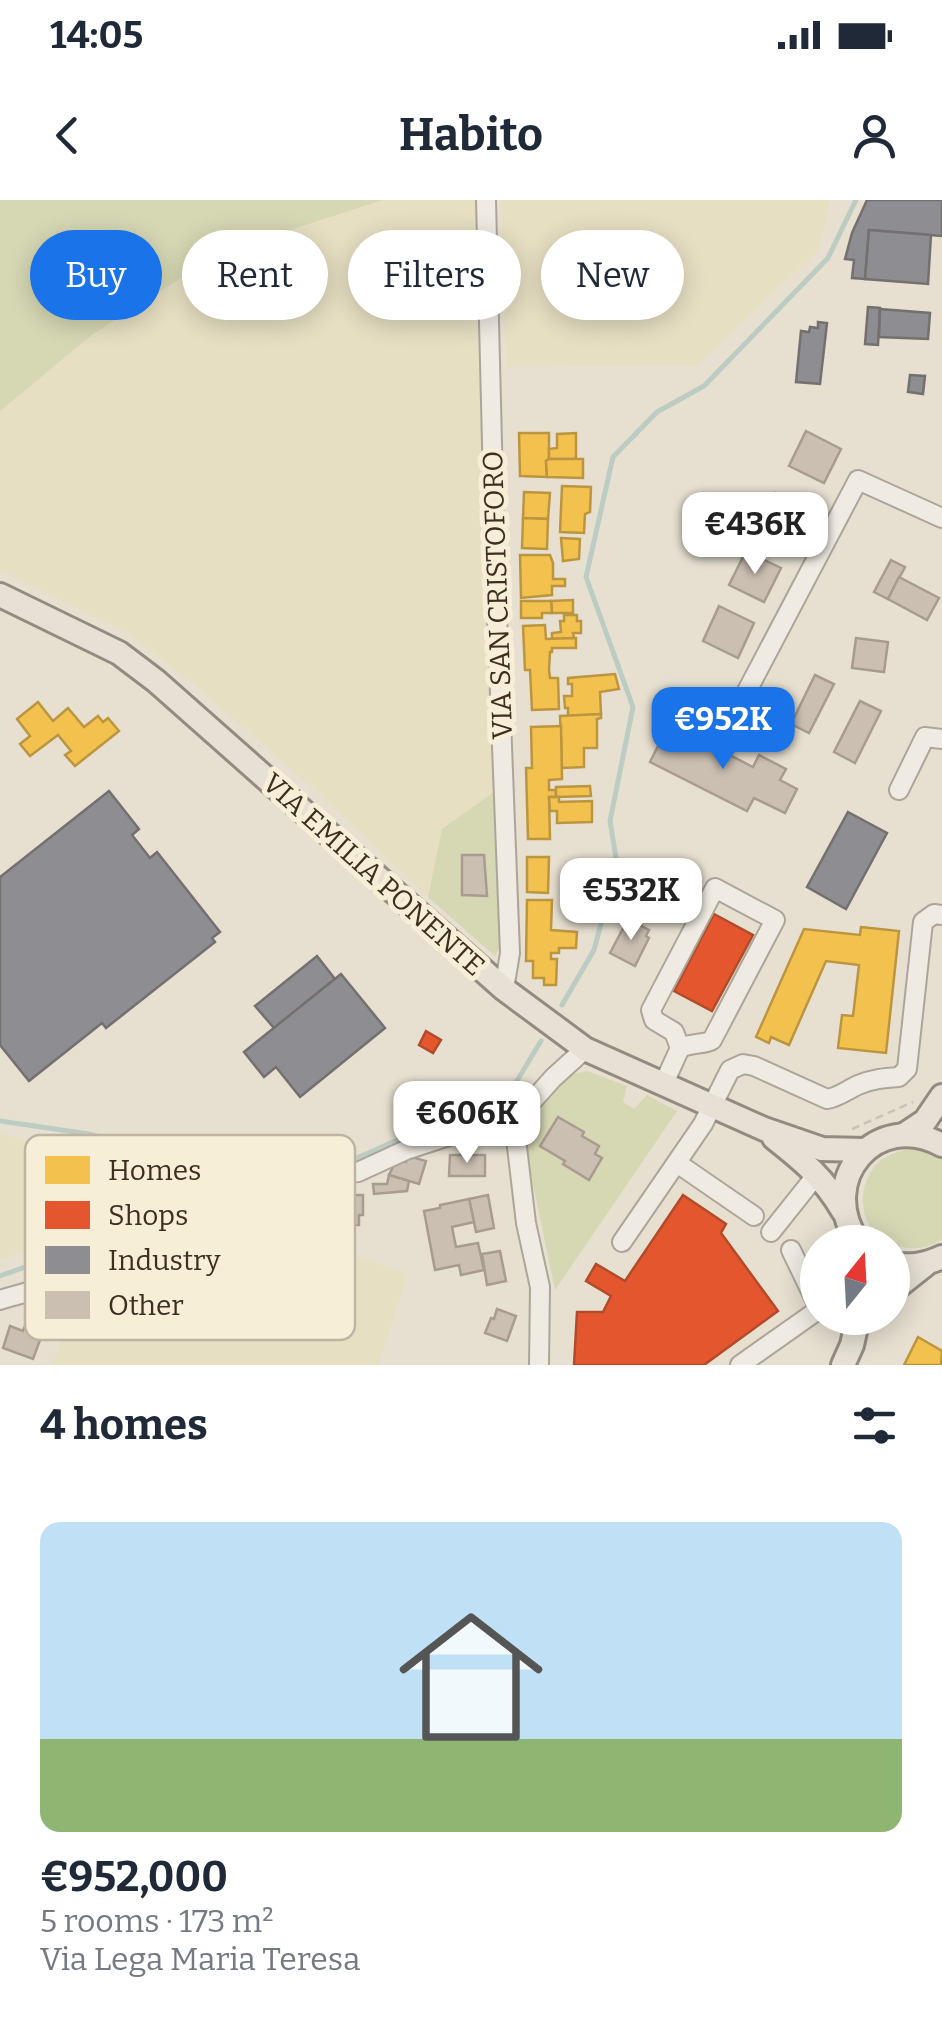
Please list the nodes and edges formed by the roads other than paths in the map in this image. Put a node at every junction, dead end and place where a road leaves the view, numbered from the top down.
1 (486, 200) edge
2 (942, 518) edge
3 (0, 594) edge
4 (747, 690) dead end
5 (942, 739) edge
6 (898, 790) dead end
7 (942, 916) edge
8 (504, 989) junction
9 (672, 1030) junction
10 (701, 1043) junction
11 (680, 1048) junction
12 (585, 1049) junction
13 (664, 1084) junction
14 (942, 1096) edge
15 (714, 1106) junction
16 (514, 1122) junction
17 (764, 1129) junction
18 (904, 1135) junction
19 (942, 1145) edge
20 (866, 1150) junction
21 (677, 1163) junction
22 (355, 1172) edge
23 (814, 1178) dead end
24 (843, 1210) junction
25 (754, 1216) dead end
26 (847, 1225) edge
27 (771, 1232) dead end
28 (622, 1242) dead end
29 (791, 1250) dead end
30 (934, 1260) edge
31 (800, 1269) edge
32 (910, 1278) edge
33 (25, 1293) edge
34 (0, 1300) edge
35 (800, 1321) edge
36 (540, 1365) edge
37 (740, 1365) edge

1 - 8 street, VIA SAN CRISTOFORO
2 - 4 street
3 - 8 main road, VIA EMILIA PONENTE
5 - 6 street
7 - 15 street
8 - 12 main road, VIA EMILIA PONENTE
9 - 10 street
9 - 10 street
9 - 11 street
10 - 11 street
11 - 13 street
12 - 13 main road, VIA EMILIA PONENTE
12 - 16 street
13 - 15 main road, VIA EMILIA PONENTE
14 - 18 main road
15 - 17 main road, VIA EMILIA PONENTE
15 - 21 street
16 - 22 street
16 - 36 street
17 - 20 main road, VIA EMILIA PONENTE
17 - 24 main road, VIA EMILIA PONENTE
18 - 19 main road
18 - 20 main road
20 - 24 main road
21 - 25 street
21 - 28 street
23 - 27 street
24 - 26 main road, VIA EMILIA PONENTE
29 - 31 street
30 - 32 main road
33 - 34 street
35 - 37 street

